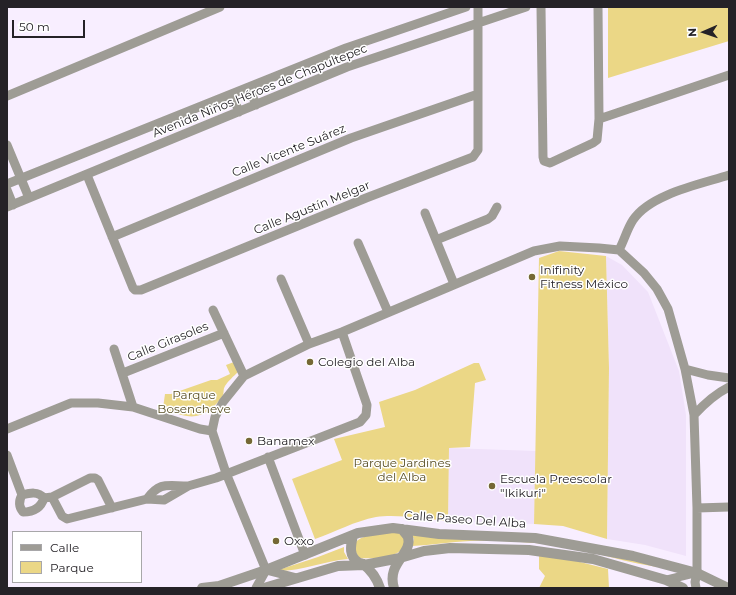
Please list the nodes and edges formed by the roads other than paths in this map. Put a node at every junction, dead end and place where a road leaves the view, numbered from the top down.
1 (220, 7) edge
2 (466, 7) edge
3 (478, 7) edge
4 (526, 7) edge
5 (541, 7) edge
6 (598, 7) edge
7 (495, 12) edge
8 (478, 22) junction
9 (729, 75) edge
10 (249, 87) junction
11 (232, 94) junction
12 (478, 94) junction
13 (7, 96) edge
14 (256, 105) junction
15 (240, 112) junction
16 (599, 119) junction
17 (7, 144) edge
18 (87, 175) junction
19 (729, 175) edge
20 (21, 178) junction
21 (7, 184) edge
22 (7, 190) edge
23 (29, 198) junction
24 (10, 206) edge
25 (497, 207) dead end
26 (425, 213) dead end
27 (112, 237) junction
28 (436, 240) junction
29 (358, 243) dead end
30 (619, 250) junction
31 (281, 279) dead end
32 (454, 284) junction
33 (213, 310) dead end
34 (388, 312) junction
35 (342, 332) junction
36 (224, 333) junction
37 (309, 344) junction
38 (114, 349) dead end
39 (685, 369) junction
40 (123, 373) junction
41 (244, 376) junction
42 (729, 378) edge
43 (729, 387) edge
44 (133, 407) junction
45 (694, 415) junction
46 (7, 429) edge
47 (212, 431) junction
48 (7, 455) edge
49 (268, 457) junction
50 (226, 473) junction
51 (188, 486) junction
52 (22, 496) junction
53 (48, 498) junction
54 (147, 499) junction
55 (729, 507) edge
56 (112, 508) junction
57 (697, 508) junction
58 (402, 530) junction
59 (353, 535) junction
60 (305, 555) junction
61 (400, 558) junction
62 (364, 565) junction
63 (266, 570) junction
64 (696, 572) junction
65 (297, 578) junction
66 (666, 580) junction
67 (202, 588) edge
68 (256, 588) edge
69 (264, 588) edge
70 (380, 588) edge
71 (394, 588) edge
72 (683, 588) edge
73 (696, 588) edge
74 (728, 588) edge

1 - 13 street
2 - 10 street, Avenida Niños Héroes de Chapultepec
3 - 8 street, Calle Agustín Melgar
4 - 7 street, Avenida Niños Héroes de Chapultepec
5 - 16 street
6 - 16 street
7 - 8 street, Avenida Niños Héroes de Chapultepec
8 - 12 street, Calle Agustín Melgar
8 - 14 street, Avenida Niños Héroes de Chapultepec
9 - 16 street
10 - 11 street, Avenida Niños Héroes de Chapultepec
10 - 14 street
11 - 15 street
11 - 20 street, Avenida Niños Héroes de Chapultepec
12 - 27 street, Calle Vicente Suárez
12 - 27 street, Calle Agustín Melgar
14 - 15 street, Avenida Niños Héroes de Chapultepec
15 - 18 street, Avenida Niños Héroes de Chapultepec
17 - 20 street
18 - 23 street, Avenida Niños Héroes de Chapultepec
18 - 27 street, Calle Agustín Melgar
19 - 30 street
20 - 21 street, Avenida Niños Héroes de Chapultepec
20 - 23 street
22 - 24 street
23 - 24 street, Avenida Niños Héroes de Chapultepec
25 - 28 street
26 - 28 street
28 - 32 street
29 - 34 street
30 - 32 street
30 - 39 street
31 - 37 street
32 - 34 street
33 - 36 street
34 - 35 street
35 - 37 street
35 - 49 street
36 - 40 street, Calle Girasoles
36 - 41 street, Calle Girasoles
37 - 41 street
38 - 40 street, Calle Girasoles
39 - 42 street
39 - 45 street
40 - 44 street, Calle Girasoles
41 - 47 street
43 - 45 street
44 - 46 street
44 - 47 street
45 - 57 street
47 - 50 street
48 - 52 street
49 - 50 street
49 - 60 street
50 - 51 street
50 - 63 street
51 - 54 street
51 - 54 street
52 - 53 street
52 - 53 street
53 - 56 street
53 - 56 street
54 - 56 street
55 - 57 street
57 - 64 street
58 - 59 street, Calle Paseo Del Alba
58 - 61 street
58 - 64 street, Calle Paseo Del Alba
59 - 60 street, Calle Paseo Del Alba
59 - 62 street
60 - 63 street, Calle Paseo Del Alba
61 - 62 street
61 - 66 street
61 - 71 street
62 - 65 street
62 - 70 street
63 - 65 street
63 - 67 street, Calle Paseo Del Alba
63 - 68 street
64 - 66 street
64 - 73 street
64 - 74 street, Calle Paseo Del Alba
65 - 69 street
66 - 72 street

